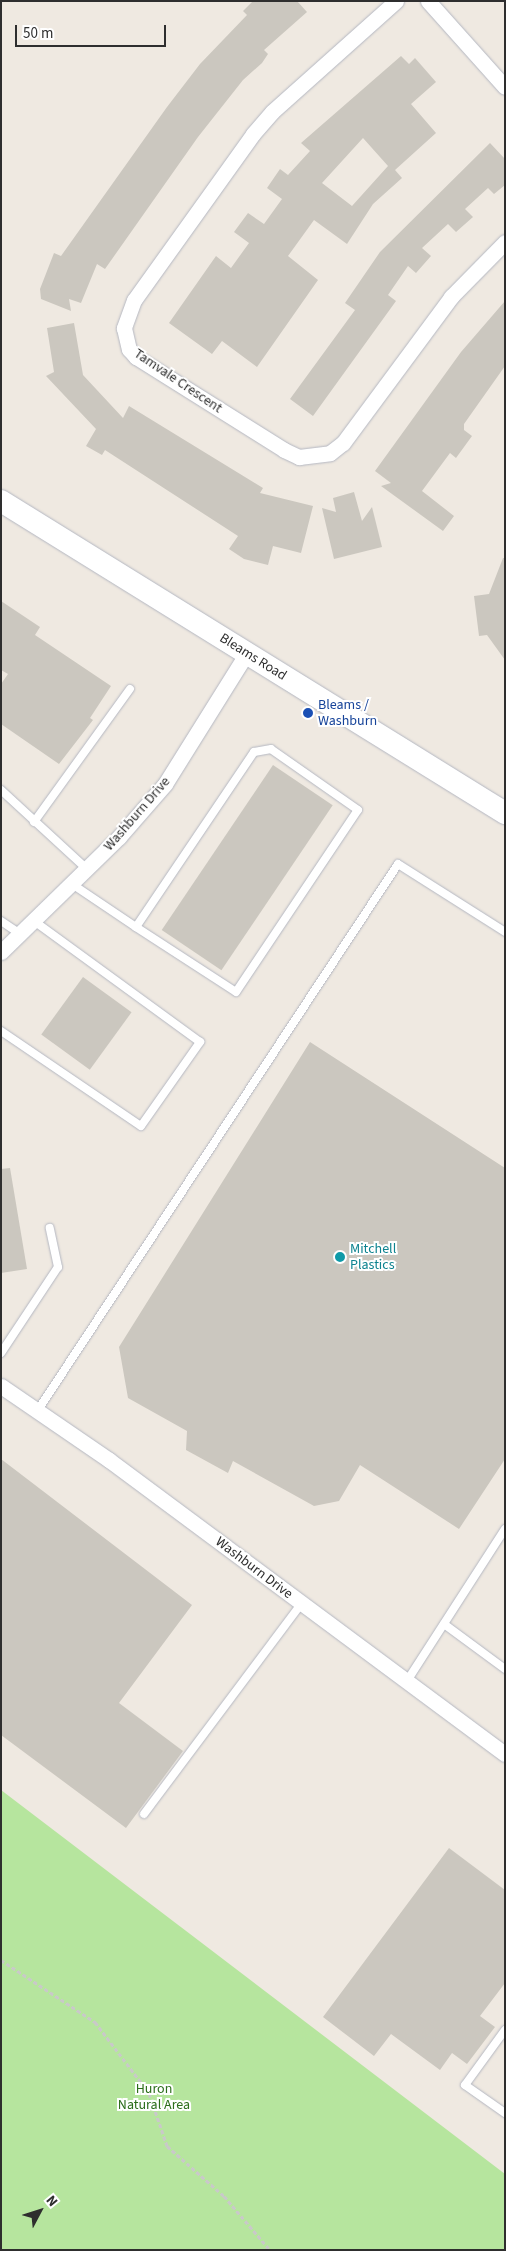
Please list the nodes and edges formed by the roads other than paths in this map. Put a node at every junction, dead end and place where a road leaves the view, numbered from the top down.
1 (396, 1) edge
2 (428, 1) edge
3 (505, 87) edge
4 (505, 242) edge
5 (1, 501) edge
6 (247, 653) junction
7 (130, 689) dead end
8 (1, 790) edge
9 (505, 813) edge
10 (34, 822) junction
11 (87, 868) junction
12 (72, 884) junction
13 (1, 921) edge
14 (34, 921) junction
15 (136, 926) junction
16 (505, 932) edge
17 (20, 934) junction
18 (1, 952) edge
19 (1, 1031) edge
20 (50, 1228) dead end
21 (1, 1353) edge
22 (3, 1390) edge
23 (38, 1410) junction
24 (505, 1529) edge
25 (302, 1603) junction
26 (444, 1624) junction
27 (505, 1669) edge
28 (406, 1681) junction
29 (505, 1754) edge
30 (144, 1814) dead end
31 (505, 2030) edge
32 (505, 2113) edge

1 - 4 street, Tamvale Crescent
2 - 3 street
5 - 6 main road, Bleams Road
6 - 9 main road, Bleams Road
6 - 11 street, Washburn Drive
7 - 10 lane
8 - 10 lane
10 - 11 lane
11 - 12 street, Washburn Drive
12 - 14 street, Washburn Drive
12 - 15 lane
13 - 17 lane
14 - 17 street, Washburn Drive
14 - 19 lane
15 - 15 lane
16 - 23 lane
17 - 18 street, Washburn Drive
20 - 21 lane
22 - 23 street, Washburn Drive
23 - 25 street, Washburn Drive
24 - 26 lane
25 - 28 street, Washburn Drive
25 - 30 lane
26 - 27 lane
26 - 28 lane
28 - 29 street, Washburn Drive
31 - 32 lane

